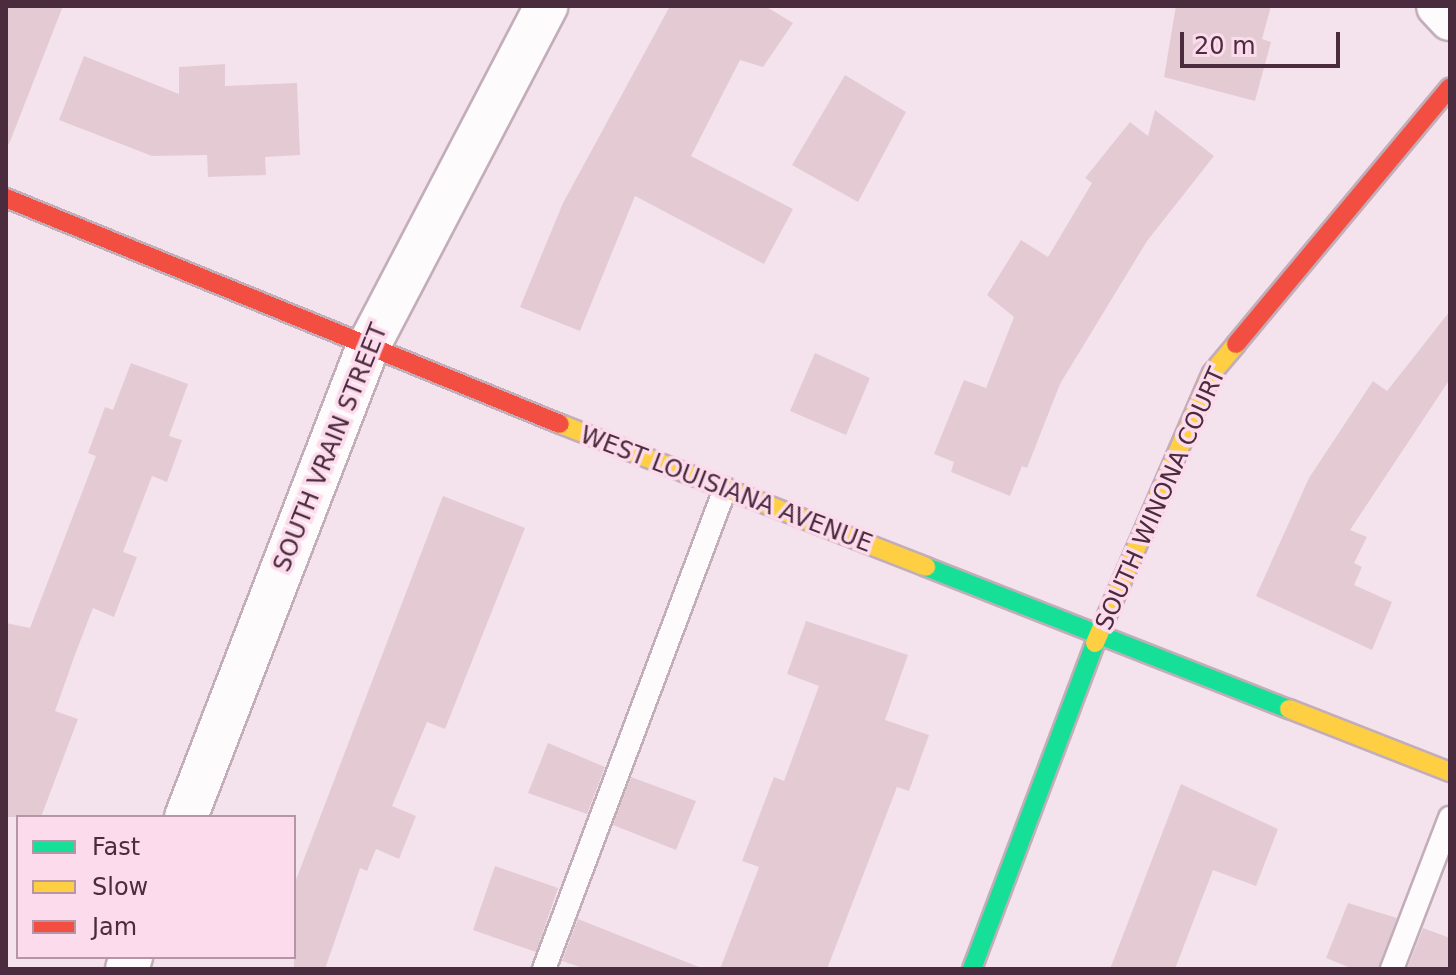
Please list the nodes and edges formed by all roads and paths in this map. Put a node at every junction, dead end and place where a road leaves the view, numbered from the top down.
1 (546, 6) edge
2 (1438, 6) edge
3 (1450, 19) edge
4 (1450, 87) edge
5 (6, 198) edge
6 (367, 349) junction
7 (725, 489) junction
8 (1098, 636) junction
9 (1450, 772) edge
10 (187, 815) edge
11 (1450, 818) edge
12 (544, 969) edge
13 (972, 969) edge
14 (1392, 969) edge

1 - 6 street, SOUTH VRAIN STREET
2 - 3 street
4 - 8 street, SOUTH WINONA COURT
5 - 6 street, WEST LOUISIANA AVENUE
6 - 7 street, WEST LOUISIANA AVENUE
6 - 10 street, SOUTH VRAIN STREET
7 - 8 street, WEST LOUISIANA AVENUE
7 - 12 lane
8 - 9 street, WEST LOUISIANA AVENUE
8 - 13 street, SOUTH WINONA COURT
11 - 14 lane

